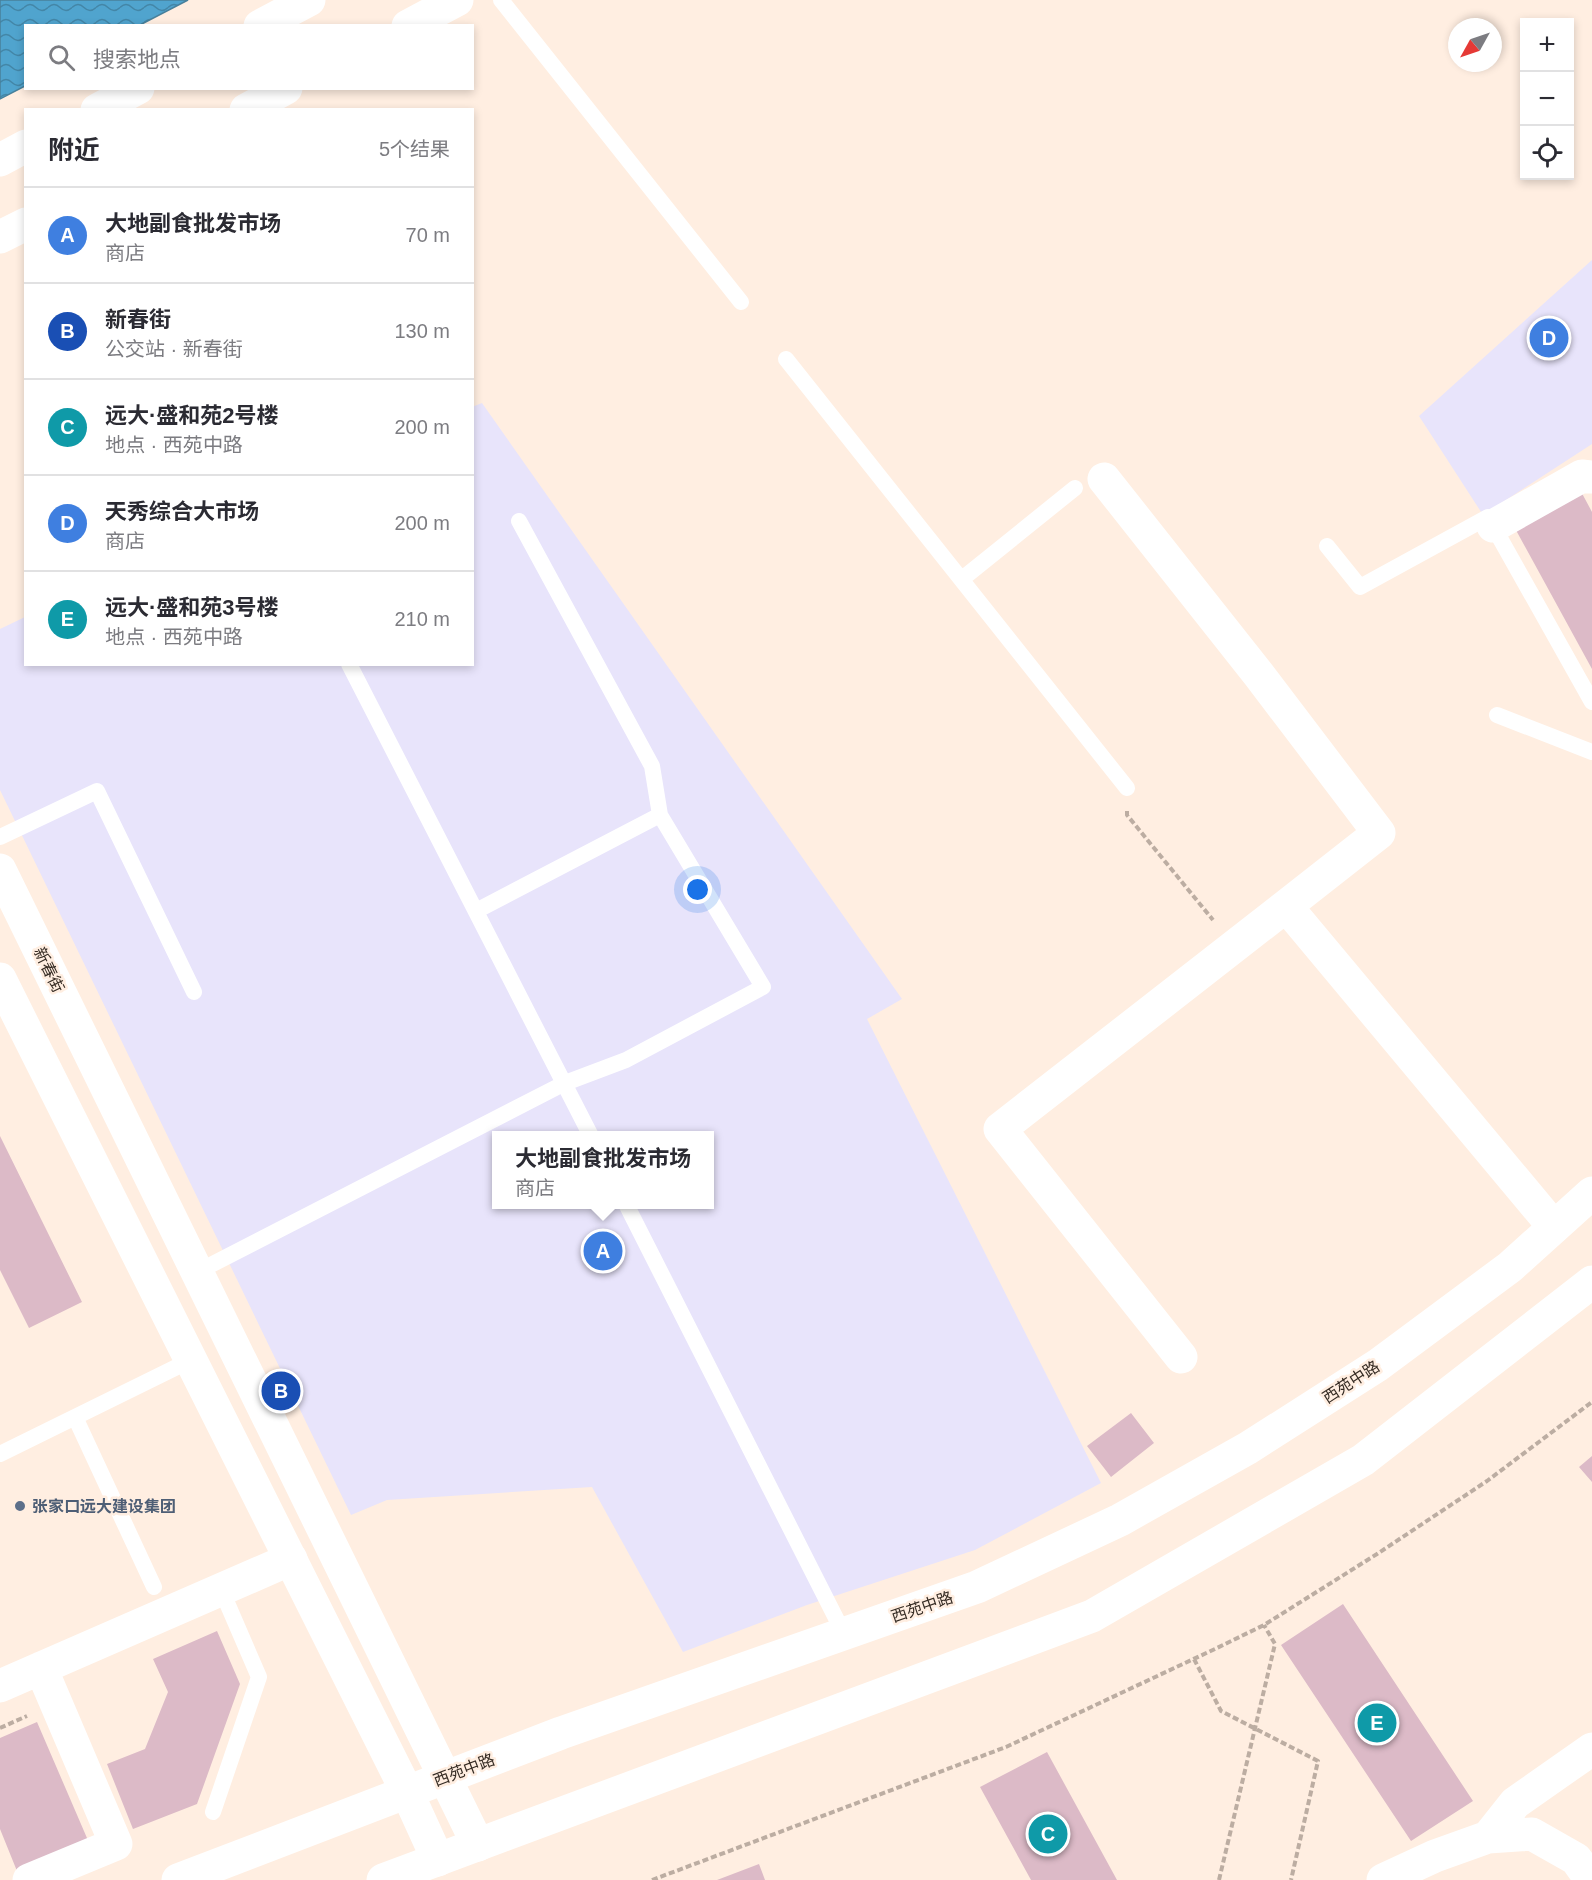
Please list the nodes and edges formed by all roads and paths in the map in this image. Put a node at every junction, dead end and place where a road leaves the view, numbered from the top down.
1 (309, 0) edge
2 (457, 0) edge
3 (501, 0) edge
4 (264, 24) edge
5 (412, 24) edge
6 (134, 90) edge
7 (282, 90) edge
8 (101, 108) edge
9 (250, 108) edge
10 (24, 147) edge
11 (0, 160) edge
12 (24, 225) edge
13 (0, 237) edge
14 (741, 302) dead end
15 (786, 359) dead end
16 (1592, 477) edge
17 (1090, 484) joint
18 (519, 521) dead end
19 (1493, 526) junction
20 (1327, 546) dead end
21 (962, 579) junction
22 (351, 666) edge
23 (1592, 702) edge
24 (1497, 715) dead end
25 (1592, 752) edge
26 (1127, 788) joint
27 (660, 815) junction
28 (0, 837) edge
29 (0, 870) edge
30 (1286, 906) junction
31 (476, 911) junction
32 (1234, 946) junction
33 (0, 979) edge
34 (194, 992) dead end
35 (565, 1083) junction
36 (589, 1131) edge
37 (1592, 1193) edge
38 (629, 1209) edge
39 (1554, 1227) junction
40 (197, 1272) junction
41 (1592, 1282) edge
42 (1181, 1357) dead end
43 (191, 1360) junction
44 (1592, 1402) edge
45 (75, 1417) junction
46 (0, 1454) edge
47 (291, 1559) junction
48 (154, 1587) dead end
49 (221, 1589) junction
50 (1264, 1624) junction
51 (843, 1634) junction
52 (1194, 1659) junction
53 (41, 1668) junction
54 (0, 1686) edge
55 (1592, 1749) edge
56 (446, 1777) junction
57 (407, 1792) junction
58 (213, 1812) dead end
59 (1488, 1837) junction
60 (478, 1845) junction
61 (438, 1860) junction
62 (1586, 1861) edge
63 (29, 1880) edge
64 (178, 1880) edge
65 (383, 1880) edge
66 (652, 1880) edge
67 (1219, 1880) edge
68 (1291, 1880) edge
69 (1383, 1880) edge

1 - 4 main road
2 - 5 main road
3 - 14 lane
6 - 8 main road
7 - 9 main road
10 - 11 main road
12 - 13 main road
15 - 21 lane
16 - 19 main road
17 - 21 lane
17 - 30 main road
18 - 27 lane
19 - 20 lane
19 - 23 lane
21 - 26 lane
22 - 31 lane
24 - 25 lane
26 - 32 path
27 - 31 lane
27 - 35 lane
28 - 34 lane
29 - 40 main road, 新春街
30 - 32 main road
30 - 39 main road
31 - 35 lane
32 - 42 main road
33 - 43 main road
35 - 36 lane
35 - 40 lane
37 - 39 main road, 西苑中路
38 - 51 lane
39 - 51 main road, 西苑中路
40 - 56 main road, 新春街
41 - 60 main road
43 - 45 lane
43 - 47 main road
44 - 50 path
45 - 46 lane
45 - 48 lane
47 - 49 main road
47 - 57 main road
49 - 53 main road
49 - 58 lane
50 - 52 path
50 - 67 path
51 - 56 main road, 西苑中路
52 - 66 path
52 - 68 path
53 - 54 main road
53 - 63 main road
55 - 59 main road
56 - 57 main road, 西苑中路
56 - 60 main road, 新春街
57 - 61 main road
57 - 64 main road, 西苑中路
59 - 62 main road
59 - 69 main road
60 - 61 main road
61 - 65 main road

